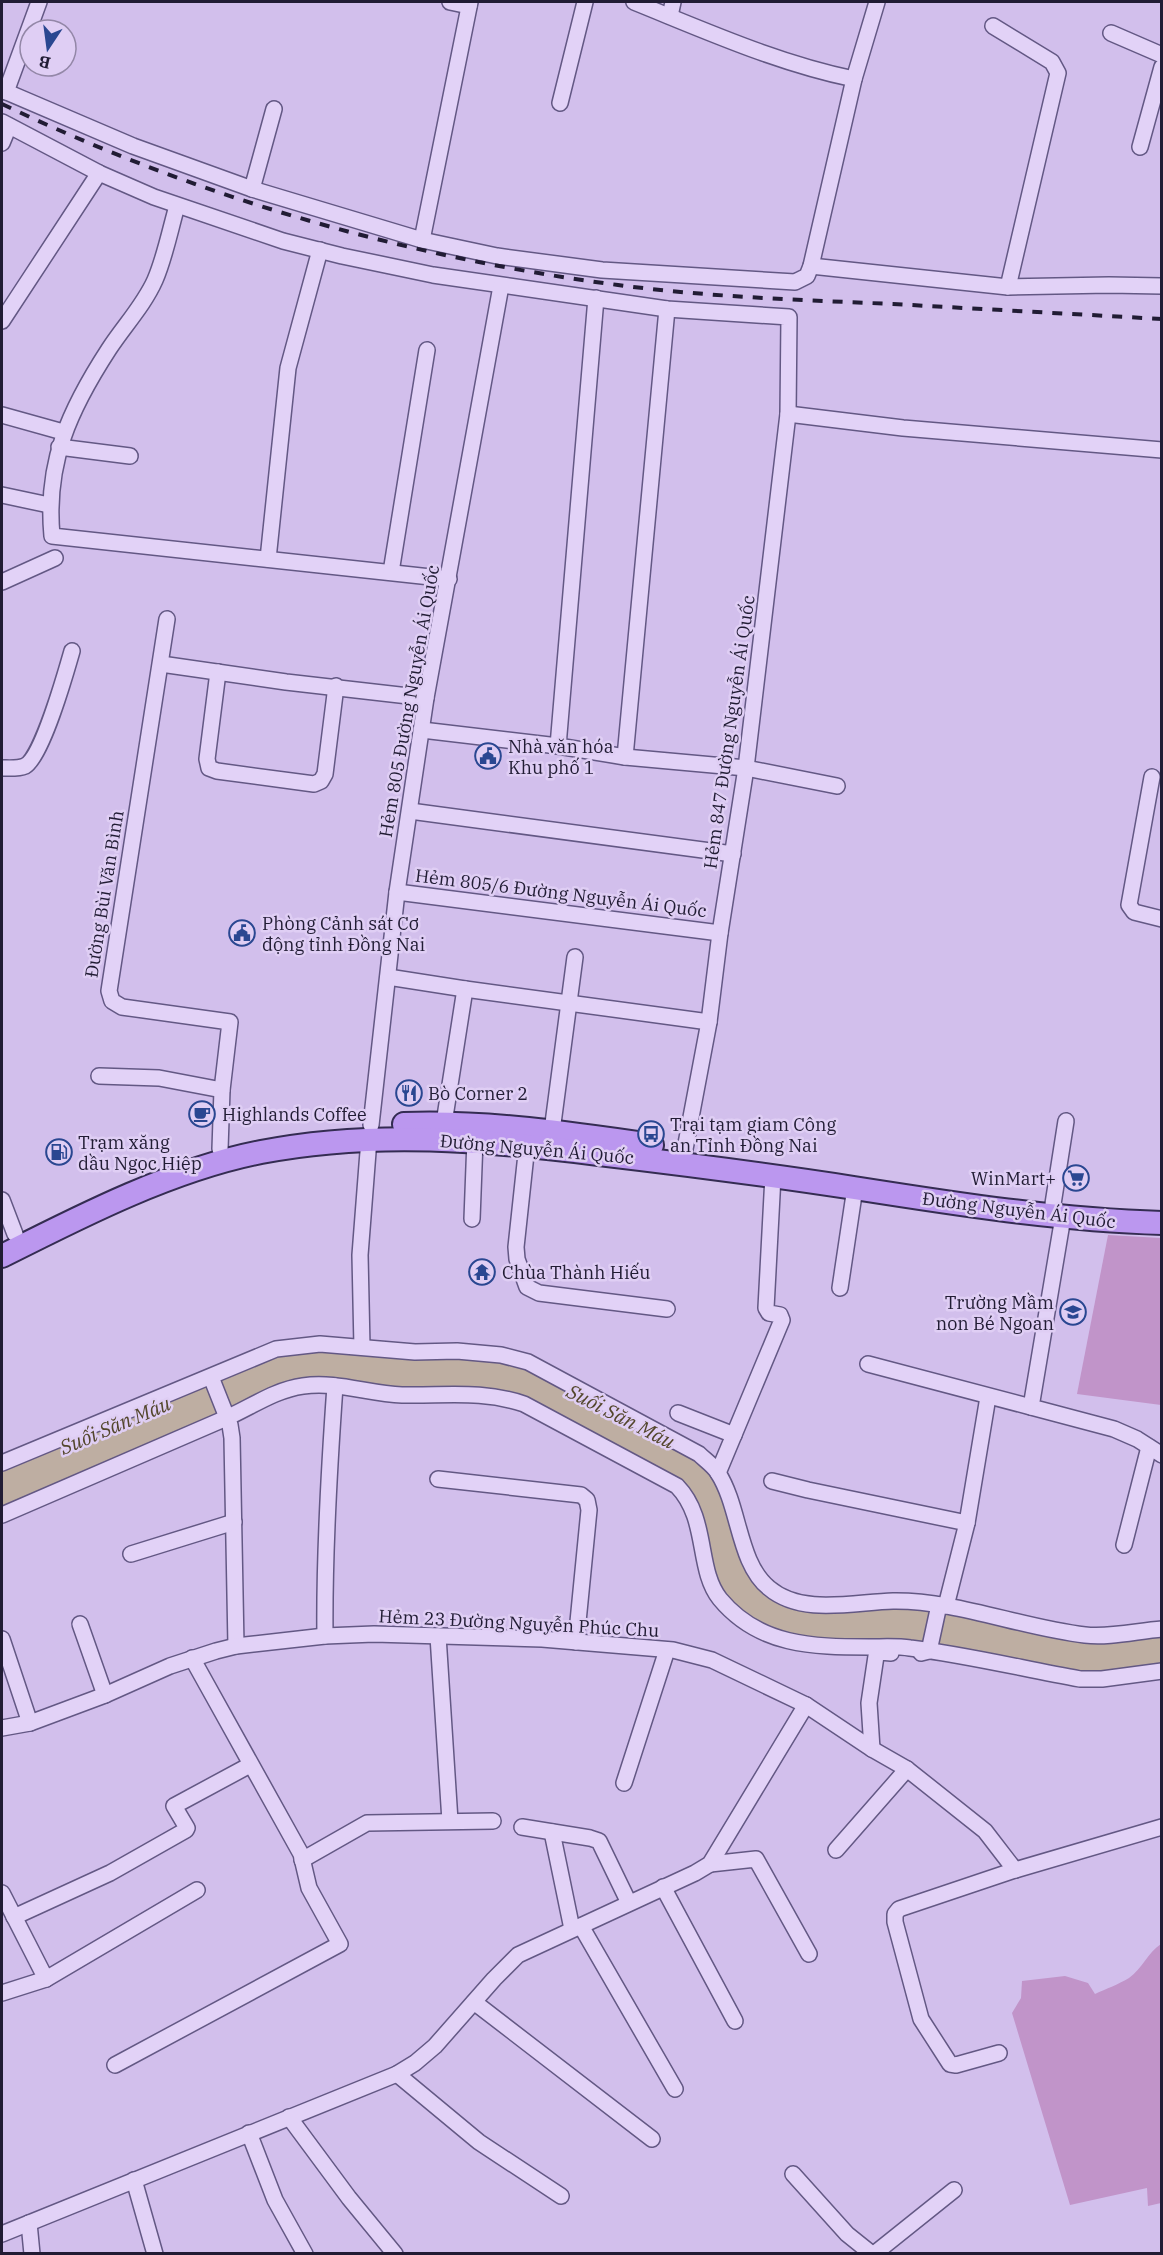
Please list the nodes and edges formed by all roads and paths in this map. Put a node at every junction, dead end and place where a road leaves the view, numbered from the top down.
1 (39, 2) edge
2 (450, 2) edge
3 (585, 2) edge
4 (634, 2) edge
5 (877, 2) edge
6 (470, 4) edge
7 (671, 9) edge
8 (993, 26) dead end
9 (1111, 33) dead end
10 (1161, 55) edge
11 (1161, 67) edge
12 (854, 79) junction
13 (4, 91) edge
14 (560, 103) dead end
15 (274, 109) dead end
16 (5, 124) edge
17 (2, 143) edge
18 (1140, 147) dead end
19 (99, 173) junction
20 (252, 189) junction
21 (177, 206) junction
22 (422, 240) junction
23 (320, 250) junction
24 (811, 266) junction
25 (501, 286) junction
26 (1161, 286) edge
27 (1008, 287) junction
28 (596, 298) junction
29 (667, 309) junction
30 (2, 321) edge
31 (427, 350) dead end
32 (788, 414) junction
33 (2, 415) edge
34 (62, 440) junction
35 (1161, 450) edge
36 (130, 456) dead end
37 (2, 495) edge
38 (50, 505) junction
39 (55, 558) dead end
40 (268, 559) junction
41 (391, 572) junction
42 (449, 579) junction
43 (2, 582) edge
44 (167, 619) dead end
45 (72, 651) dead end
46 (161, 664) junction
47 (218, 672) junction
48 (336, 686) junction
49 (426, 698) junction
50 (422, 730) junction
51 (558, 746) junction
52 (625, 757) junction
53 (2, 768) edge
54 (746, 768) junction
55 (1152, 777) dead end
56 (837, 786) dead end
57 (410, 811) junction
58 (733, 854) junction
59 (398, 892) junction
60 (1161, 919) edge
61 (720, 933) junction
62 (575, 957) dead end
63 (388, 976) junction
64 (465, 989) junction
65 (568, 1003) junction
66 (709, 1022) junction
67 (99, 1076) dead end
68 (222, 1090) junction
69 (1066, 1121) dead end
70 (444, 1123) junction
71 (552, 1131) junction
72 (370, 1132) junction
73 (475, 1140) junction
74 (527, 1145) junction
75 (685, 1149) junction
76 (222, 1156) junction
77 (773, 1176) junction
78 (855, 1188) junction
79 (2, 1200) edge
80 (1161, 1210) edge
81 (1058, 1211) junction
82 (472, 1219) dead end
83 (1161, 1224) edge
84 (8, 1237) edge
85 (2, 1256) edge
86 (840, 1288) dead end
87 (667, 1309) dead end
88 (362, 1347) junction
89 (868, 1364) dead end
90 (211, 1377) junction
91 (335, 1386) junction
92 (988, 1397) junction
93 (1031, 1407) junction
94 (678, 1413) dead end
95 (227, 1418) junction
96 (734, 1435) junction
97 (1155, 1451) edge
98 (2, 1463) edge
99 (718, 1473) junction
100 (438, 1479) dead end
101 (772, 1481) dead end
102 (2, 1515) edge
103 (234, 1522) junction
104 (967, 1523) junction
105 (1124, 1545) dead end
106 (131, 1554) dead end
107 (943, 1605) junction
108 (80, 1624) dead end
109 (1161, 1629) edge
110 (325, 1636) junction
111 (438, 1636) junction
112 (2, 1639) edge
113 (576, 1642) junction
114 (236, 1646) junction
115 (667, 1650) junction
116 (929, 1651) junction
117 (192, 1658) junction
118 (1161, 1671) edge
119 (105, 1695) junction
120 (806, 1705) junction
121 (30, 1723) junction
122 (2, 1728) edge
123 (872, 1749) junction
124 (250, 1765) junction
125 (908, 1769) junction
126 (624, 1783) dead end
127 (450, 1821) junction
128 (493, 1821) dead end
129 (522, 1827) dead end
130 (1161, 1827) edge
131 (552, 1832) junction
132 (836, 1850) dead end
133 (302, 1860) junction
134 (710, 1864) junction
135 (1015, 1870) junction
136 (663, 1887) junction
137 (197, 1890) dead end
138 (2, 1893) edge
139 (629, 1903) junction
140 (14, 1917) junction
141 (577, 1928) junction
142 (809, 1954) dead end
143 (46, 1979) junction
144 (2, 1993) edge
145 (474, 2002) junction
146 (735, 2021) dead end
147 (999, 2053) dead end
148 (115, 2065) dead end
149 (397, 2074) junction
150 (675, 2089) dead end
151 (289, 2117) junction
152 (249, 2133) junction
153 (652, 2139) dead end
154 (793, 2174) dead end
155 (134, 2181) junction
156 (954, 2190) dead end
157 (561, 2196) dead end
158 (29, 2223) junction
159 (2, 2234) edge
160 (32, 2253) edge
161 (155, 2253) edge
162 (305, 2253) edge
163 (395, 2253) edge
164 (873, 2253) edge

1 - 13 street
2 - 6 street
3 - 14 street
4 - 7 street
5 - 12 street
6 - 22 street
7 - 12 street
8 - 27 street
9 - 10 street
11 - 18 street
12 - 24 street
13 - 20 street
15 - 20 street
16 - 17 street
16 - 19 street
19 - 21 street
19 - 30 street
20 - 22 street
21 - 23 street
21 - 34 street
22 - 24 street
23 - 25 street
23 - 40 street
24 - 27 street
25 - 28 street
25 - 42 street, Hẻm 805 Đường Nguyễn Ái Quốc
26 - 27 street
28 - 29 street
28 - 51 street
29 - 32 street, Hẻm 847 Đường Nguyễn Ái Quốc
29 - 52 street
31 - 41 street
32 - 35 street
32 - 54 street, Hẻm 847 Đường Nguyễn Ái Quốc
33 - 34 street
34 - 36 street
34 - 38 street
37 - 38 street
38 - 40 street
39 - 43 street
40 - 41 street
41 - 42 street
42 - 49 street, Hẻm 805 Đường Nguyễn Ái Quốc
44 - 46 street, Đường Bùi Văn Bình
45 - 53 street
46 - 47 street
46 - 68 street, Đường Bùi Văn Bình
47 - 48 street
47 - 48 street
48 - 49 street
49 - 50 street, Hẻm 805 Đường Nguyễn Ái Quốc
50 - 51 street
50 - 57 street, Hẻm 805 Đường Nguyễn Ái Quốc
51 - 52 street
52 - 54 street
54 - 56 street
54 - 58 street, Hẻm 847 Đường Nguyễn Ái Quốc
55 - 60 street
57 - 58 street
57 - 59 street, Hẻm 805 Đường Nguyễn Ái Quốc
58 - 61 street, Hẻm 847 Đường Nguyễn Ái Quốc
59 - 61 street, Hẻm 805/6 Đường Nguyễn Ái Quốc
59 - 63 street, Hẻm 805 Đường Nguyễn Ái Quốc
61 - 66 street, Hẻm 847 Đường Nguyễn Ái Quốc
62 - 65 street
63 - 64 street
63 - 72 street, Hẻm 805 Đường Nguyễn Ái Quốc
64 - 65 street
64 - 70 street
65 - 66 street
65 - 71 street
66 - 75 street, Hẻm 847 Đường Nguyễn Ái Quốc
67 - 68 street
68 - 76 street, Đường Bùi Văn Bình
69 - 81 street
70 - 71 main road, Đường Nguyễn Ái Quốc
70 - 72 main road, Đường Nguyễn Ái Quốc
71 - 75 main road, Đường Nguyễn Ái Quốc
72 - 73 main road, Đường Nguyễn Ái Quốc
72 - 76 main road, Đường Nguyễn Ái Quốc
72 - 88 street, Hẻm 805 Đường Nguyễn Ái Quốc
73 - 74 main road, Đường Nguyễn Ái Quốc
73 - 82 street
74 - 77 main road, Đường Nguyễn Ái Quốc
74 - 87 street
75 - 81 main road, Đường Nguyễn Ái Quốc
76 - 84 main road, Đường Nguyễn Ái Quốc
76 - 85 main road, Đường Nguyễn Ái Quốc
77 - 78 main road, Đường Nguyễn Ái Quốc
77 - 96 street
78 - 81 main road, Đường Nguyễn Ái Quốc
78 - 86 street
79 - 84 street
80 - 81 main road, Đường Nguyễn Ái Quốc
81 - 83 main road, Đường Nguyễn Ái Quốc
81 - 93 street
88 - 90 street
88 - 99 street
89 - 92 street
90 - 95 street
90 - 98 street
91 - 95 street
91 - 110 street
91 - 116 street
92 - 93 street
92 - 104 street
93 - 97 street
94 - 96 street
95 - 102 street
95 - 103 street
96 - 99 street
97 - 105 street
99 - 107 street
100 - 113 street
101 - 104 street
103 - 106 street
103 - 114 street
104 - 107 street
107 - 109 street
107 - 116 street
108 - 119 street
110 - 111 street, Hẻm 23 Đường Nguyễn Phúc Chu
110 - 114 street, Hẻm 23 Đường Nguyễn Phúc Chu
111 - 113 street, Hẻm 23 Đường Nguyễn Phúc Chu
111 - 127 street
112 - 121 street
113 - 115 street, Hẻm 23 Đường Nguyễn Phúc Chu
114 - 117 street, Hẻm 23 Đường Nguyễn Phúc Chu
115 - 120 street, Hẻm 23 Đường Nguyễn Phúc Chu
115 - 126 street
116 - 118 street
116 - 123 street
117 - 119 street, Hẻm 23 Đường Nguyễn Phúc Chu
117 - 124 street
119 - 121 street, Hẻm 23 Đường Nguyễn Phúc Chu
120 - 123 street, Hẻm 23 Đường Nguyễn Phúc Chu
120 - 134 street
121 - 122 street, Hẻm 23 Đường Nguyễn Phúc Chu
123 - 125 street, Hẻm 23 Đường Nguyễn Phúc Chu
124 - 133 street
124 - 140 street
125 - 132 street
125 - 135 street, Hẻm 23 Đường Nguyễn Phúc Chu
127 - 128 street
127 - 133 street
129 - 131 street
130 - 135 street
131 - 139 street
131 - 141 street
133 - 148 street
134 - 136 street
134 - 142 street
135 - 147 street
136 - 139 street
136 - 146 street
137 - 143 street
138 - 140 street
139 - 141 street
140 - 143 street
141 - 145 street
141 - 150 street
143 - 144 street
145 - 149 street
145 - 153 street
149 - 151 street
149 - 157 street
151 - 152 street
151 - 163 street
152 - 155 street
152 - 162 street
154 - 164 street
155 - 158 street
155 - 161 street
156 - 164 street
158 - 159 street
158 - 160 street

